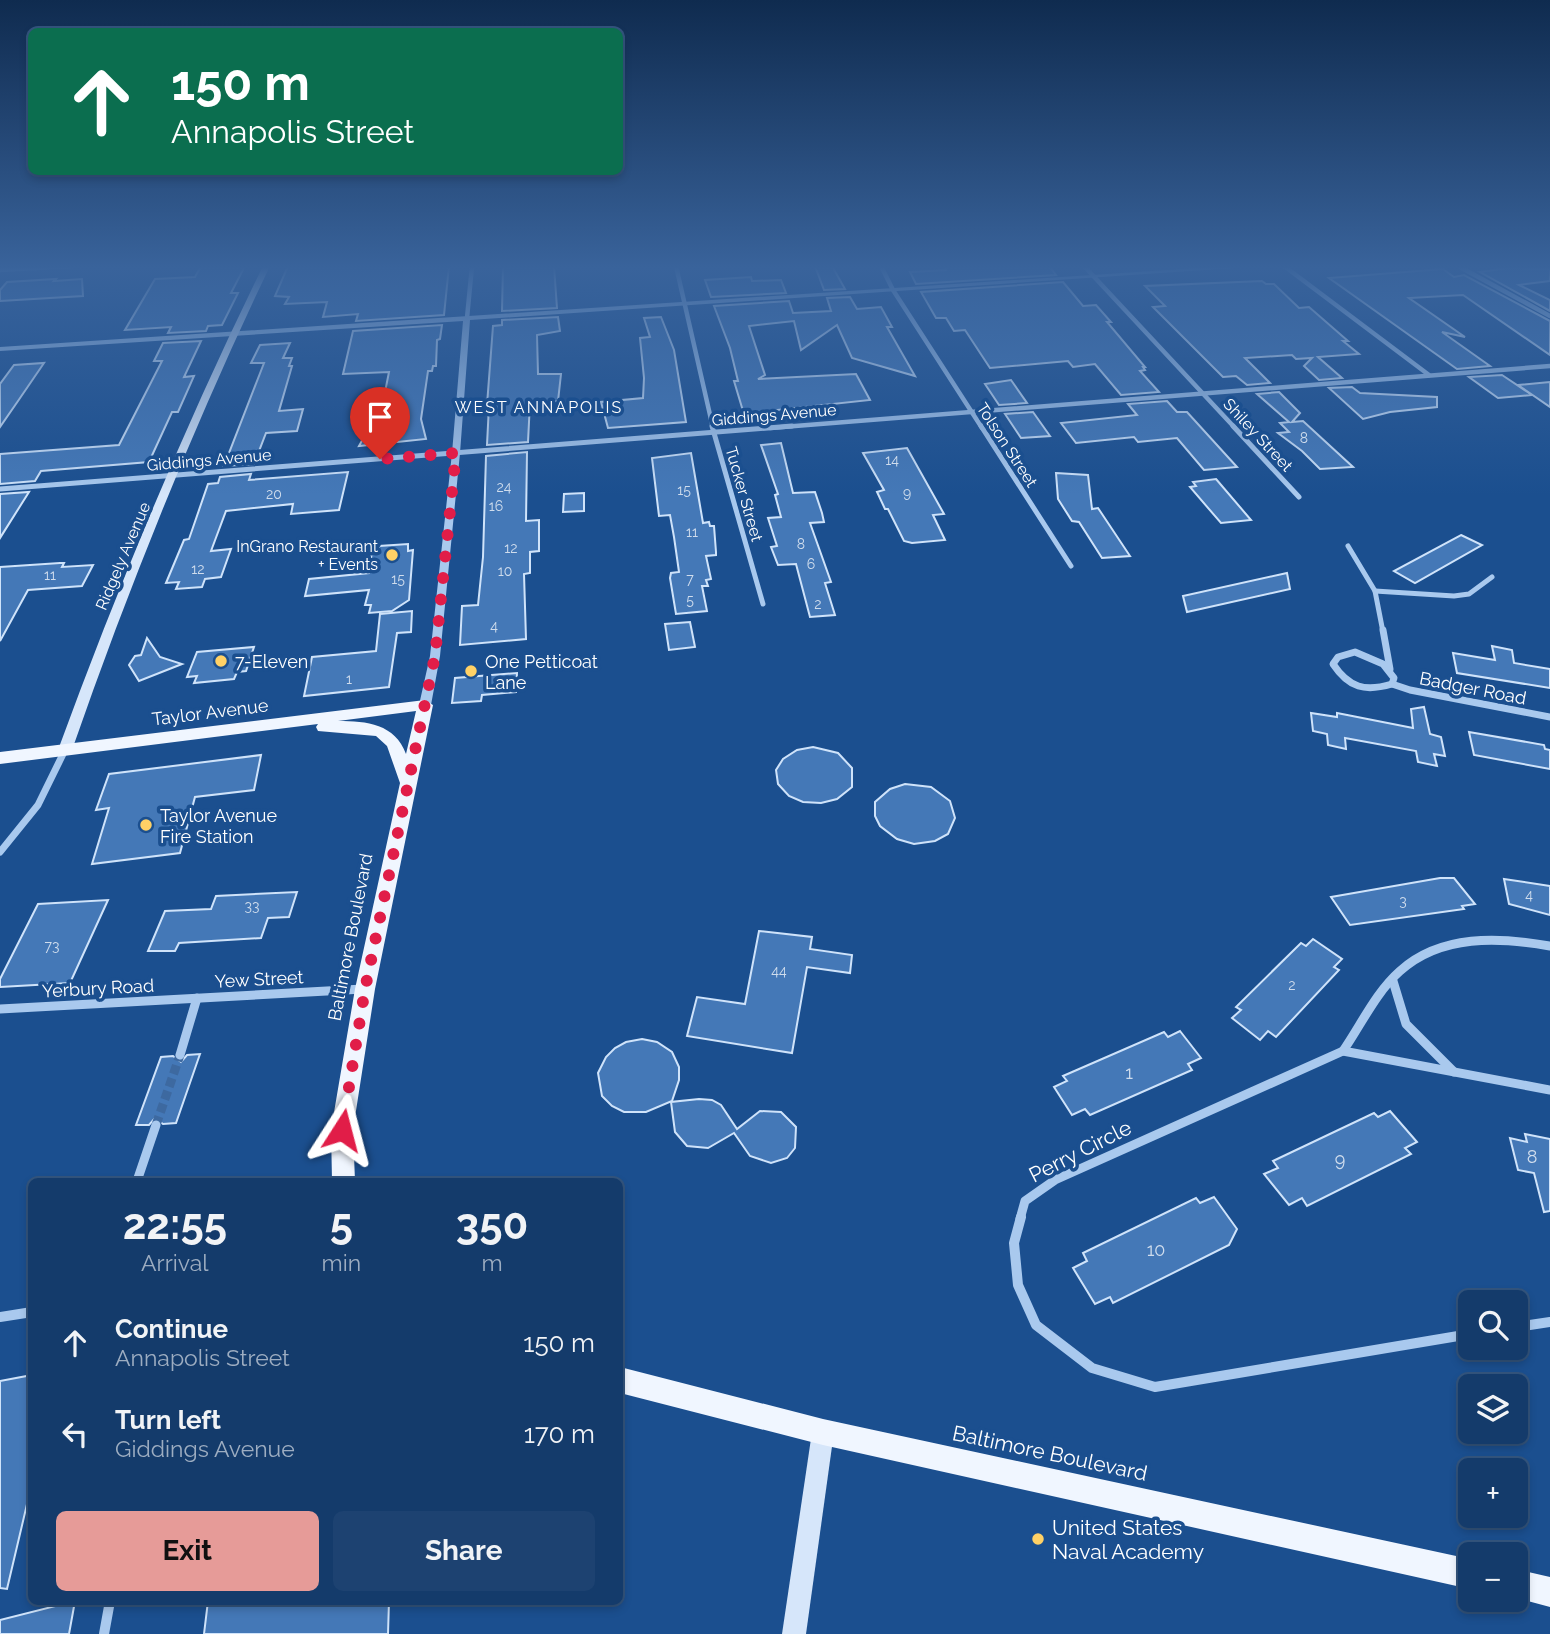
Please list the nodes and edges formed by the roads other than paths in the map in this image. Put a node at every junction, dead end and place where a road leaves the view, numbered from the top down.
1 (105, 342) edge
2 (231, 342) edge
3 (465, 342) edge
4 (694, 342) edge
5 (926, 342) edge
6 (1155, 342) edge
7 (1386, 342) edge
8 (0, 349) edge
9 (1550, 366) edge
10 (1430, 375) junction
11 (1203, 394) junction
12 (971, 412) junction
13 (714, 433) junction
14 (456, 453) junction
15 (175, 475) junction
16 (0, 489) edge
17 (1299, 497) dead end
18 (1348, 546) dead end
19 (1071, 566) dead end
20 (1492, 577) dead end
21 (1375, 592) junction
22 (763, 604) dead end
23 (1390, 669) junction
24 (1391, 684) junction
25 (425, 705) junction
26 (1550, 717) edge
27 (268, 725) junction
28 (65, 750) junction
29 (0, 758) edge
30 (408, 782) junction
31 (0, 852) edge
32 (1550, 946) edge
33 (1393, 981) junction
34 (365, 989) junction
35 (197, 998) junction
36 (0, 1010) edge
37 (1343, 1051) junction
38 (180, 1055) tunnel mouth
39 (1455, 1072) junction
40 (1550, 1090) edge
41 (156, 1125) tunnel mouth
42 (138, 1178) edge
43 (342, 1178) edge
44 (28, 1313) edge
45 (0, 1317) edge
46 (1550, 1322) edge
47 (1528, 1325) edge
48 (1458, 1336) edge
49 (623, 1381) edge
50 (823, 1432) junction
51 (1458, 1571) edge
52 (1528, 1587) edge
53 (1550, 1592) edge
54 (109, 1605) edge
55 (104, 1634) edge
56 (794, 1634) edge

1 - 8 street
2 - 15 main road, Ridgely Avenue
3 - 14 street
4 - 13 street, Tucker Street
5 - 12 street, Tolson Street
6 - 11 street, Shiley Street
7 - 10 street
9 - 10 street, Giddings Avenue
10 - 11 street, Giddings Avenue
11 - 12 street, Giddings Avenue
11 - 17 street, Shiley Street
12 - 13 street, Giddings Avenue
12 - 19 street, Tolson Street
13 - 14 street, Giddings Avenue
13 - 22 street, Tucker Street
14 - 15 street, Giddings Avenue
14 - 25 street
15 - 16 street, Giddings Avenue
15 - 28 main road, Ridgely Avenue
18 - 21 street, Badger Road
20 - 21 street
21 - 23 street, Badger Road
23 - 24 street, Badger Road
23 - 24 street, Badger Road
24 - 26 street, Badger Road
25 - 27 main road, Taylor Avenue
25 - 30 main road, Baltimore Boulevard
27 - 28 main road, Taylor Avenue
27 - 30 main road
28 - 29 main road, Taylor Avenue
28 - 31 street, Ridgely Avenue
30 - 34 main road, Baltimore Boulevard
32 - 33 street
33 - 37 street
33 - 39 street
34 - 35 street, Yew Street
34 - 43 main road, Baltimore Boulevard
35 - 36 street, Yerbury Road
35 - 38 street
37 - 39 street
37 - 48 street, Perry Circle
39 - 40 street
41 - 42 street
44 - 45 street
46 - 47 street
49 - 50 main road, Baltimore Boulevard
50 - 51 main road, Baltimore Boulevard
50 - 56 main road
52 - 53 main road
54 - 55 street

